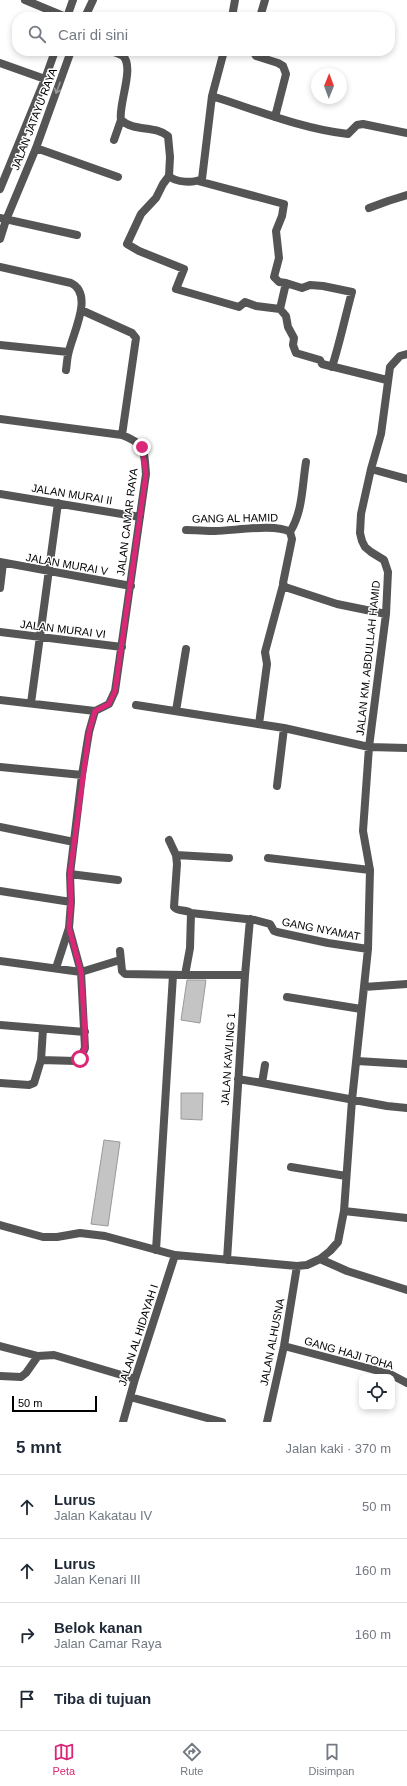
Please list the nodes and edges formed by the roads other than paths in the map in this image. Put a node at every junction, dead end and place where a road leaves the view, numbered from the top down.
1 (25, 0) edge
2 (73, 0) edge
3 (93, 0) edge
4 (235, 0) edge
5 (265, 0) edge
6 (54, 12) edge
7 (68, 12) edge
8 (87, 12) edge
9 (233, 12) edge
10 (261, 12) edge
11 (53, 56) edge
12 (69, 56) edge
13 (124, 56) edge
14 (223, 56) edge
15 (256, 56) edge
16 (0, 62) edge
17 (45, 79) junction
18 (212, 96) junction
19 (275, 116) junction
20 (121, 120) junction
21 (407, 133) edge
22 (114, 140) dead end
23 (36, 148) junction
24 (169, 176) junction
25 (118, 177) dead end
26 (198, 181) junction
27 (0, 189) edge
28 (407, 196) edge
29 (369, 208) dead end
30 (3, 219) edge
31 (77, 235) dead end
32 (0, 239) edge
33 (0, 267) edge
34 (286, 283) junction
35 (280, 309) junction
36 (81, 310) junction
37 (0, 346) edge
38 (68, 352) junction
39 (407, 354) edge
40 (332, 367) junction
41 (66, 370) dead end
42 (387, 380) junction
43 (0, 419) edge
44 (122, 435) junction
45 (306, 462) dead end
46 (371, 469) junction
47 (407, 479) edge
48 (0, 494) edge
49 (58, 503) junction
50 (140, 517) junction
51 (186, 530) dead end
52 (290, 532) junction
53 (2, 562) edge
54 (50, 572) junction
55 (283, 585) junction
56 (131, 586) junction
57 (0, 588) edge
58 (386, 614) junction
59 (0, 632) edge
60 (41, 637) junction
61 (122, 647) junction
62 (186, 649) dead end
63 (0, 700) edge
64 (32, 703) junction
65 (136, 704) dead end
66 (95, 711) junction
67 (176, 711) junction
68 (259, 724) junction
69 (284, 728) junction
70 (369, 747) junction
71 (407, 748) edge
72 (0, 767) edge
73 (82, 775) junction
74 (277, 786) dead end
75 (0, 827) edge
76 (169, 840) dead end
77 (74, 842) junction
78 (176, 855) junction
79 (229, 858) dead end
80 (268, 858) dead end
81 (370, 870) junction
82 (70, 874) junction
83 (118, 880) dead end
84 (0, 891) edge
85 (71, 902) junction
86 (191, 913) junction
87 (250, 919) junction
88 (69, 928) junction
89 (368, 949) junction
90 (120, 951) dead end
91 (120, 960) junction
92 (0, 961) edge
93 (56, 968) junction
94 (81, 972) junction
95 (185, 974) junction
96 (173, 975) junction
97 (245, 975) junction
98 (407, 984) edge
99 (364, 987) junction
100 (287, 997) dead end
101 (361, 1010) junction
102 (0, 1025) edge
103 (43, 1029) junction
104 (85, 1032) junction
105 (40, 1060) junction
106 (357, 1061) junction
107 (407, 1064) edge
108 (265, 1065) dead end
109 (238, 1079) junction
110 (0, 1083) edge
111 (262, 1083) junction
112 (352, 1100) junction
113 (407, 1108) edge
114 (291, 1167) dead end
115 (346, 1176) junction
116 (344, 1211) junction
117 (407, 1218) edge
118 (0, 1225) edge
119 (156, 1250) junction
120 (175, 1255) junction
121 (320, 1259) junction
122 (227, 1260) junction
123 (297, 1266) junction
124 (407, 1290) edge
125 (0, 1346) edge
126 (284, 1346) junction
127 (38, 1356) junction
128 (0, 1376) edge
129 (135, 1379) junction
130 (407, 1383) edge
131 (130, 1397) junction
132 (123, 1422) edge
133 (222, 1422) edge
134 (267, 1422) edge

1 - 6 street
2 - 7 street
3 - 8 street
4 - 9 street
5 - 10 street
11 - 17 street, JALAN JATAYU RAYA
12 -> 23 street, JALAN JATAYU RAYA
13 - 20 street
14 - 18 street
15 - 19 street
16 - 17 street
17 - 27 street, JALAN JATAYU RAYA
18 - 19 street
18 - 26 street
19 - 21 street
20 - 22 street
20 - 24 street
23 - 25 street
23 - 30 street, JALAN JATAYU RAYA
24 - 26 street
24 - 35 street
26 - 34 street
28 - 29 street
30 - 31 street
30 - 32 street, JALAN JATAYU RAYA
33 - 36 street
34 - 35 street
34 - 40 street
35 - 40 street
36 - 38 street
36 - 44 street
37 - 38 street
38 - 41 street
39 - 42 street, JALAN KM. ABDULLAH HAMID
40 - 42 street
42 - 46 street, JALAN KM. ABDULLAH HAMID
43 - 44 street, JALAN CAMAR RAYA
44 - 50 street, JALAN CAMAR RAYA
45 - 52 street
46 - 47 street
46 - 58 street, JALAN KM. ABDULLAH HAMID
48 - 49 street, JALAN MURAI II
49 - 50 street, JALAN MURAI II
49 - 54 street
50 - 56 street, JALAN CAMAR RAYA
51 - 52 street, GANG AL HAMID
52 - 55 street, GANG AL HAMID
53 - 54 street, JALAN MURAI V
53 - 57 street
54 - 56 street, JALAN MURAI V
54 - 60 street
55 - 58 street
55 - 68 street, GANG AL HAMID
56 - 61 street, JALAN CAMAR RAYA
58 - 70 street, JALAN KM. ABDULLAH HAMID
59 - 60 street, JALAN MURAI VI
60 - 61 street, JALAN MURAI VI
60 - 64 street
61 - 66 street, JALAN CAMAR RAYA
62 - 67 street
63 - 64 street
64 - 66 street
65 - 67 street
66 - 73 street
67 - 68 street
68 - 69 street
69 - 70 street
69 - 74 street
70 - 71 street
70 - 81 street, JALAN KM. ABDULLAH HAMID
72 - 73 street
73 - 77 street
75 - 77 street
76 - 78 street
77 - 82 street
78 - 79 street
78 - 86 street
80 - 81 street
81 - 89 street, JALAN KM. ABDULLAH HAMID
82 - 83 street
82 - 85 street
84 - 85 street
85 - 88 street
86 - 87 street
86 - 95 street
87 - 89 street, GANG NYAMAT
87 - 97 street, JALAN KAVLING 1
88 - 93 street
88 - 94 street
89 - 99 street, JALAN KM. ABDULLAH HAMID
90 - 91 street
91 - 94 street
91 - 96 street
92 - 93 street
93 - 94 street
94 - 104 street
95 - 96 street
95 - 97 street
96 - 119 street
97 - 109 street, JALAN KAVLING 1
98 - 99 street
99 - 101 street, JALAN KM. ABDULLAH HAMID
100 - 101 street
101 - 106 street, JALAN KM. ABDULLAH HAMID
102 - 103 street
103 - 104 street
103 - 105 street
104 - 105 street
105 - 110 street
106 - 107 street
106 - 112 street, JALAN KM. ABDULLAH HAMID
108 - 111 street
109 - 111 street
109 - 122 street, JALAN KAVLING 1
111 - 112 street
112 - 113 street
112 - 115 street, JALAN KM. ABDULLAH HAMID
114 - 115 street
115 - 116 street, JALAN KM. ABDULLAH HAMID
116 - 117 street
116 - 121 street, JALAN KM. ABDULLAH HAMID
118 - 119 street
119 - 120 street
120 - 122 street
120 - 129 street, JALAN AL HIDAYAH I
121 - 123 street
121 - 124 street
122 - 123 street
123 - 126 street, JALAN ALHUSNA
125 - 127 street
126 - 130 street, GANG HAJI TOHA
126 - 134 street, JALAN ALHUSNA
127 - 128 street
127 - 129 street
129 - 131 street, JALAN AL HIDAYAH I
131 - 132 street, JALAN AL HIDAYAH I
131 - 133 street

